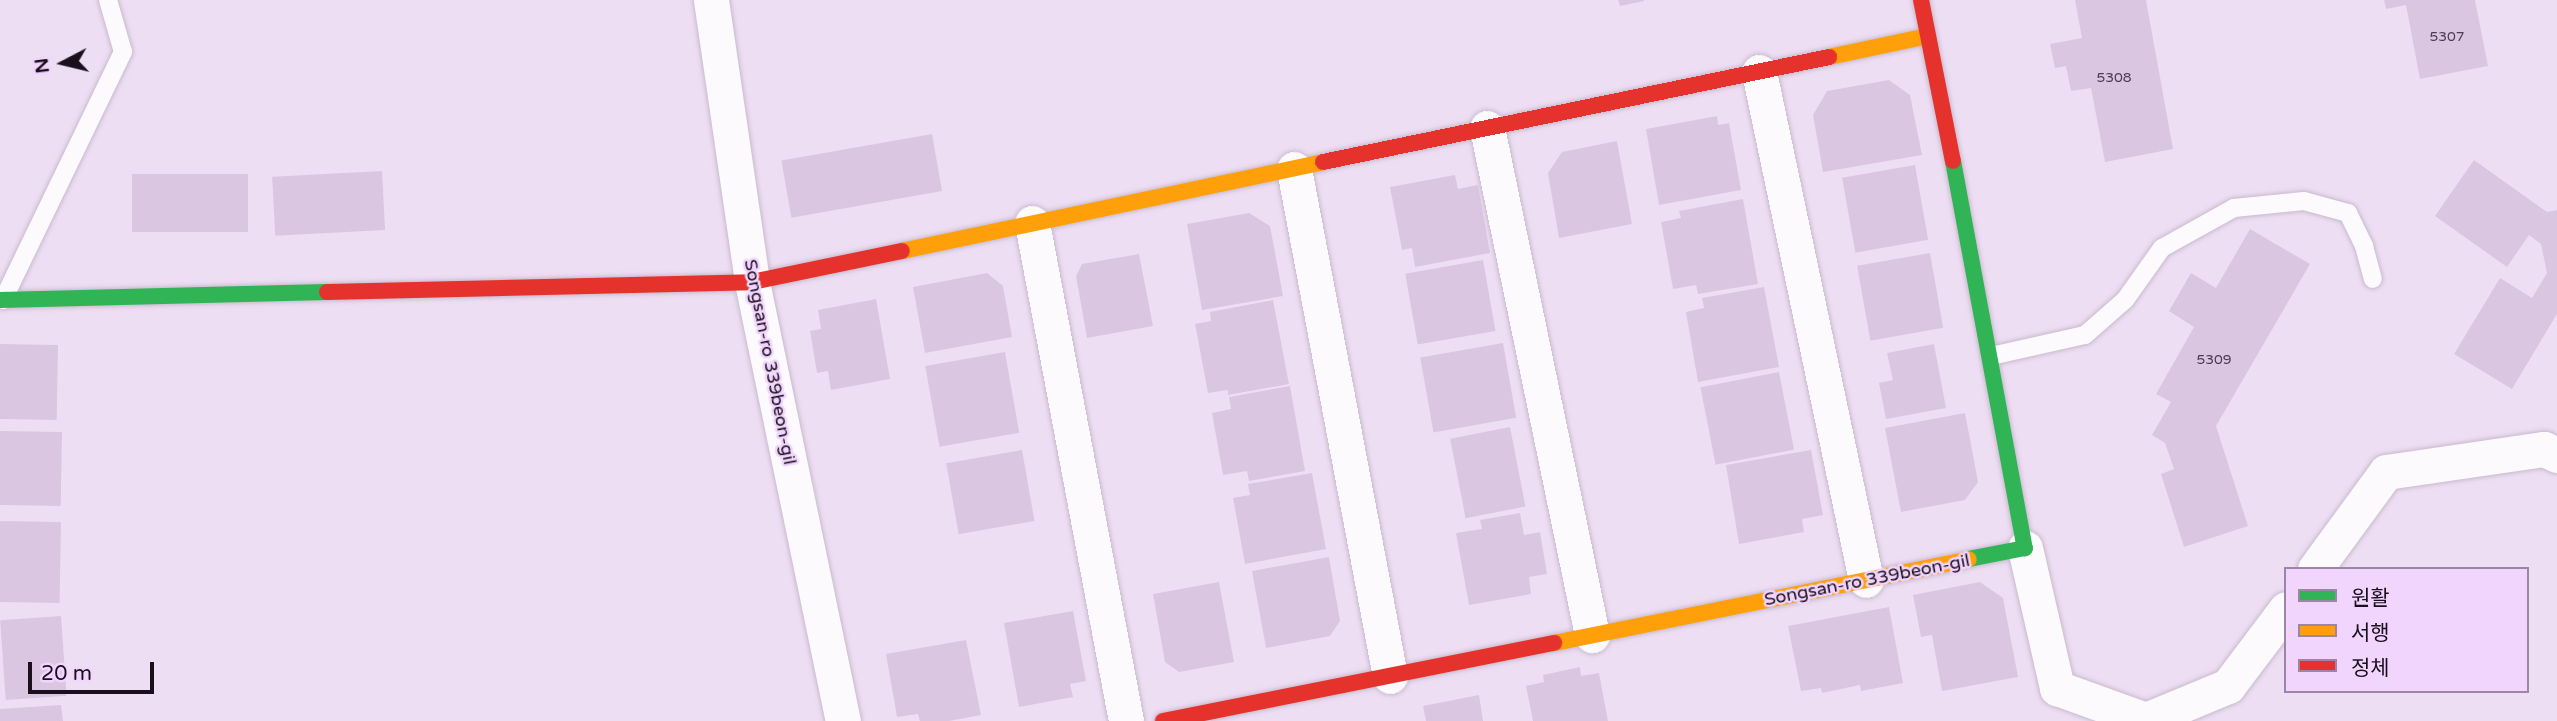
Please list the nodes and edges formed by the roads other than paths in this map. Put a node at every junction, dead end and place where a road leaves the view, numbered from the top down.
1 (108, 0) edge
2 (711, 0) edge
3 (1921, 0) edge
4 (1928, 36) junction
5 (1759, 72) junction
6 (1487, 128) junction
7 (1294, 169) junction
8 (1032, 223) junction
9 (2373, 279) dead end
10 (752, 282) junction
11 (2, 300) edge
12 (1992, 356) junction
13 (2557, 455) edge
14 (2025, 548) junction
15 (2316, 567) edge
16 (1866, 580) junction
17 (2284, 612) edge
18 (1592, 635) junction
19 (1390, 676) junction
20 (843, 721) edge
21 (1126, 721) edge
22 (1163, 721) edge

1 - 11 lane
2 - 10 street, Songsan-ro 339beon-gil
3 - 4 street
4 - 5 street
4 - 12 street
5 - 6 street
5 - 16 street
6 - 7 street
6 - 18 street
7 - 8 street
7 - 19 street
8 - 10 street
8 - 21 street
9 - 12 lane
10 - 11 street
10 - 20 street, Songsan-ro 339beon-gil
12 - 14 street
13 - 15 street
14 - 16 street, Songsan-ro 339beon-gil
14 - 17 street
16 - 18 street, Songsan-ro 339beon-gil
18 - 19 street, Songsan-ro 339beon-gil
19 - 22 street, Songsan-ro 339beon-gil

